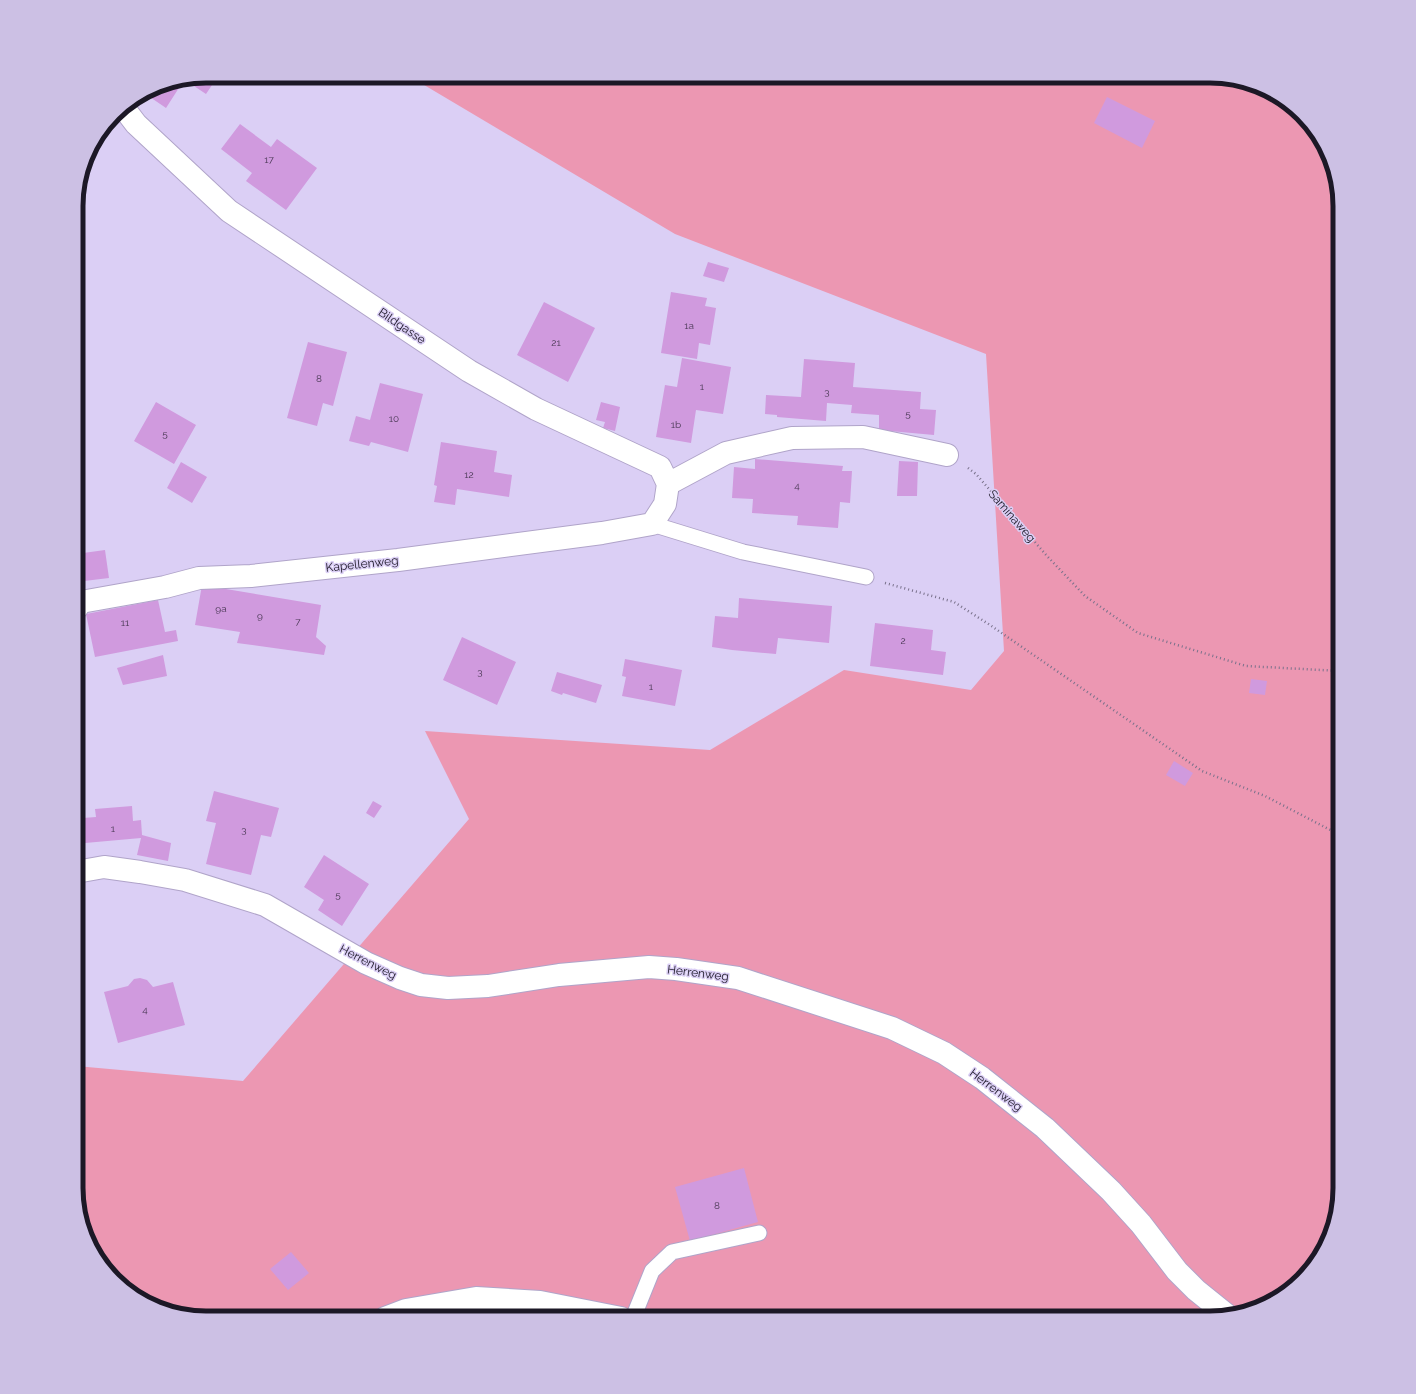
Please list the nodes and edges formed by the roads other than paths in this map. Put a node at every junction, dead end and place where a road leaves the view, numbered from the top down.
1 (127, 112) edge
2 (947, 455) road end
3 (668, 484) junction
4 (652, 524) junction
5 (866, 577) road end
6 (83, 602) edge
7 (83, 871) edge
8 (759, 1233) dead end
9 (1222, 1310) edge
10 (403, 1311) edge
11 (585, 1311) edge
12 (636, 1311) edge

1 - 3 street, Bildgasse
2 - 3 street
3 - 4 street
4 - 5 lane
4 - 6 street, Kapellenweg
7 - 9 street, Herrenweg
8 - 12 lane
10 - 11 street

